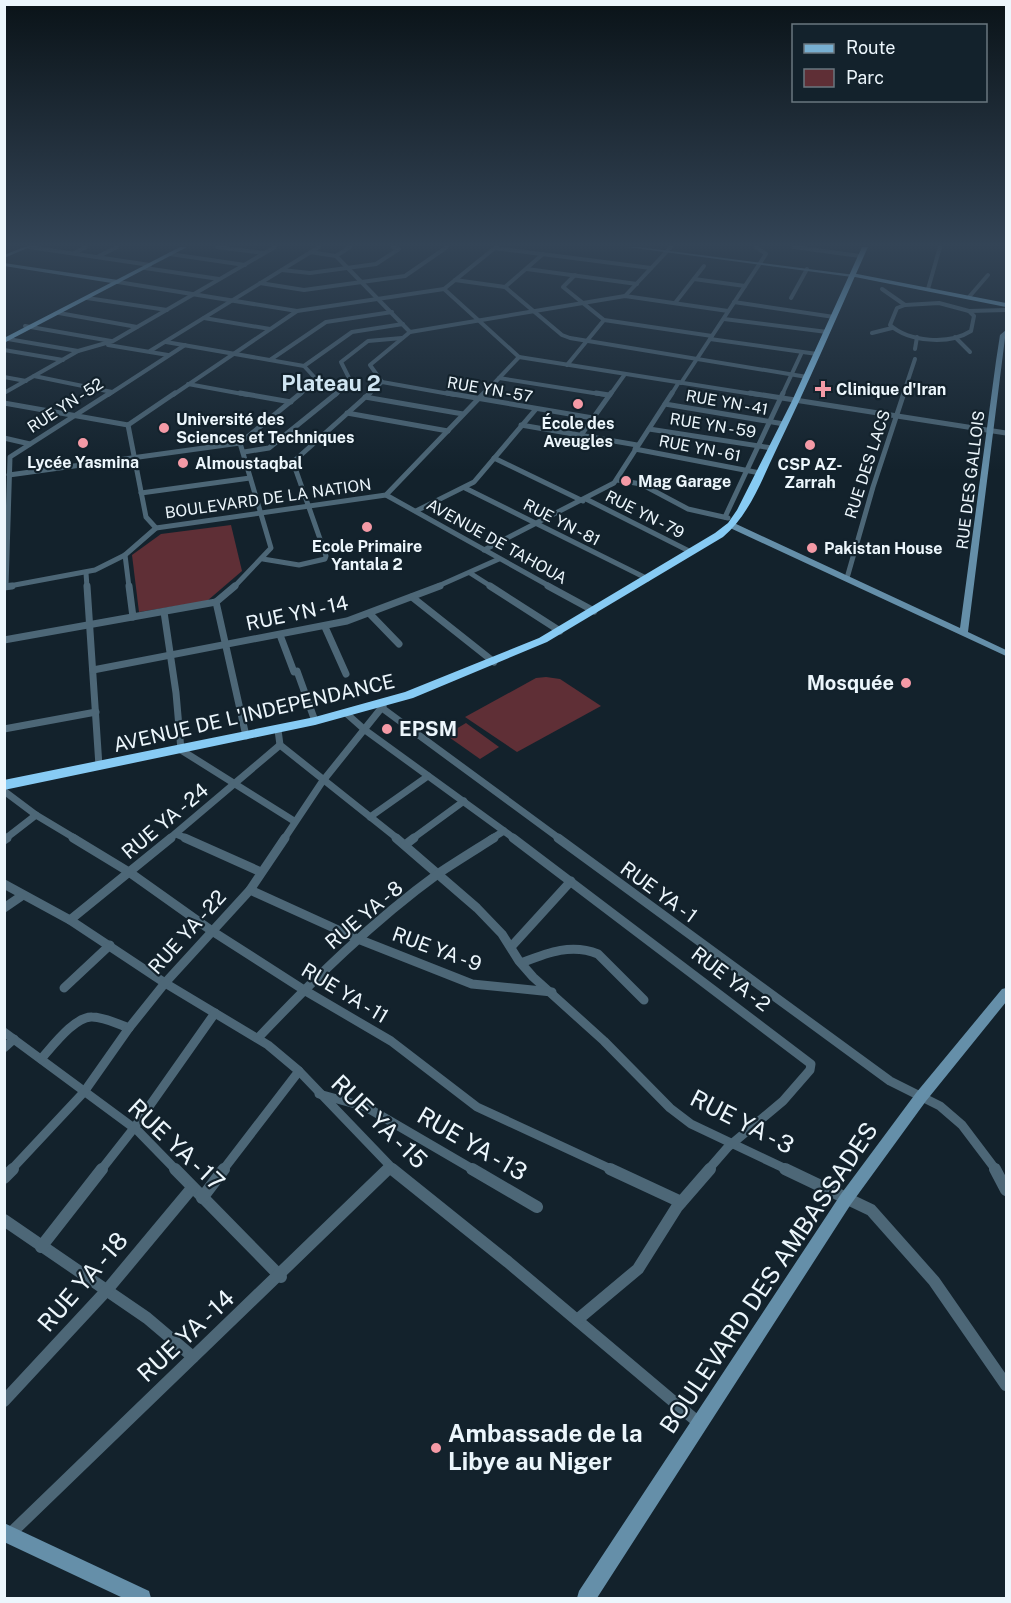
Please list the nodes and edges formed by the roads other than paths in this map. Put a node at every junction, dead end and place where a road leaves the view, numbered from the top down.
1 (38, 322) edge
2 (39, 322) edge
3 (108, 322) edge
4 (146, 322) edge
5 (198, 322) edge
6 (227, 322) edge
7 (281, 322) edge
8 (327, 322) edge
9 (474, 322) edge
10 (480, 322) edge
11 (545, 322) edge
12 (603, 322) edge
13 (615, 322) edge
14 (722, 322) edge
15 (745, 322) edge
16 (832, 322) edge
17 (891, 322) edge
18 (973, 322) edge
19 (403, 324) joint
20 (28, 327) junction
21 (137, 327) junction
22 (892, 328) junction
23 (270, 329) junction
24 (410, 332) junction
25 (1006, 332) edge
26 (827, 333) junction
27 (872, 333) dead end
28 (711, 337) junction
29 (917, 337) junction
30 (955, 337) junction
31 (402, 338) junction
32 (6, 339) edge
33 (112, 341) junction
34 (587, 341) junction
35 (166, 342) junction
36 (106, 344) junction
37 (185, 345) junction
38 (915, 349) dead end
39 (4, 351) edge
40 (78, 351) junction
41 (150, 351) junction
42 (802, 352) junction
43 (970, 352) dead end
44 (233, 354) junction
45 (817, 354) junction
46 (168, 355) junction
47 (519, 357) junction
48 (697, 359) junction
49 (915, 359) dead end
50 (63, 360) junction
51 (270, 360) junction
52 (567, 365) junction
53 (304, 366) junction
54 (625, 374) junction
55 (792, 374) junction
56 (34, 376) junction
57 (4, 377) edge
58 (807, 377) junction
59 (499, 378) junction
60 (317, 380) junction
61 (26, 381) junction
62 (382, 382) junction
63 (680, 382) junction
64 (188, 384) junction
65 (347, 384) junction
66 (112, 392) junction
67 (4, 393) edge
68 (609, 395) junction
69 (365, 397) junction
70 (780, 398) junction
71 (479, 399) junction
72 (796, 400) junction
73 (291, 402) junction
74 (4, 403) edge
75 (665, 404) junction
76 (536, 409) junction
77 (347, 413) junction
78 (463, 414) junction
79 (75, 415) junction
80 (897, 416) junction
81 (593, 418) junction
82 (769, 422) junction
83 (784, 424) junction
84 (128, 425) junction
85 (521, 425) junction
86 (649, 429) junction
87 (448, 431) junction
88 (990, 431) junction
89 (1006, 434) edge
90 (581, 435) junction
91 (4, 438) edge
92 (240, 443) junction
93 (30, 444) junction
94 (759, 446) junction
95 (636, 447) junction
96 (772, 448) junction
97 (244, 452) junction
98 (7, 457) edge
99 (134, 458) junction
100 (494, 458) junction
101 (293, 462) junction
102 (248, 468) junction
103 (746, 471) junction
104 (760, 473) junction
105 (9, 475) junction
106 (250, 478) junction
107 (617, 480) junction
108 (465, 488) junction
109 (141, 493) junction
110 (386, 495) junction
111 (585, 500) junction
112 (6, 501) edge
113 (307, 507) junction
114 (416, 511) junction
115 (260, 514) junction
116 (6, 518) edge
117 (731, 521) junction
118 (536, 523) junction
119 (156, 528) junction
120 (6, 550) edge
121 (484, 550) junction
122 (691, 552) junction
123 (125, 555) junction
124 (263, 559) junction
125 (499, 559) junction
126 (86, 573) junction
127 (470, 573) junction
128 (847, 578) junction
129 (648, 579) junction
130 (5, 587) edge
131 (412, 597) junction
132 (218, 602) junction
133 (594, 611) junction
134 (164, 612) junction
135 (370, 614) junction
136 (133, 617) junction
137 (90, 625) junction
138 (325, 627) junction
139 (560, 631) junction
140 (964, 633) junction
141 (280, 635) junction
142 (4, 640) edge
143 (399, 644) dead end
144 (226, 645) junction
145 (1006, 653) edge
146 (171, 656) junction
147 (494, 662) junction
148 (93, 670) junction
149 (346, 674) dead end
150 (384, 705) junction
151 (96, 712) junction
152 (347, 714) junction
153 (315, 722) junction
154 (4, 729) edge
155 (278, 730) junction
156 (365, 730) junction
157 (246, 736) junction
158 (280, 745) junction
159 (181, 750) junction
160 (99, 766) junction
161 (428, 776) junction
162 (322, 782) junction
163 (4, 785) edge
164 (233, 785) junction
165 (4, 791) edge
166 (464, 801) junction
167 (36, 815) junction
168 (370, 817) junction
169 (294, 821) junction
170 (504, 831) junction
171 (176, 834) junction
172 (4, 840) edge
173 (405, 845) junction
174 (129, 872) junction
175 (261, 872) junction
176 (438, 874) junction
177 (571, 881) junction
178 (4, 884) edge
179 (250, 890) junction
180 (23, 895) junction
181 (4, 908) edge
182 (70, 920) junction
183 (212, 931) junction
184 (358, 939) junction
185 (110, 945) junction
186 (511, 947) junction
187 (521, 963) junction
188 (165, 982) junction
189 (64, 988) dead end
190 (304, 990) junction
191 (552, 992) junction
192 (1006, 993) edge
193 (644, 1000) dead end
194 (215, 1013) junction
195 (129, 1028) junction
196 (4, 1032) edge
197 (258, 1038) junction
198 (14, 1039) junction
199 (4, 1048) edge
200 (41, 1059) junction
201 (299, 1071) junction
202 (84, 1092) junction
203 (319, 1094) junction
204 (921, 1097) junction
205 (134, 1128) junction
206 (732, 1143) junction
207 (390, 1167) junction
208 (4, 1178) edge
209 (192, 1188) junction
210 (1006, 1190) edge
211 (202, 1198) junction
212 (846, 1199) junction
213 (681, 1202) junction
214 (537, 1207) dead end
215 (4, 1220) edge
216 (41, 1247) junction
217 (281, 1277) junction
218 (106, 1290) junction
219 (577, 1320) junction
220 (193, 1357) junction
221 (1006, 1385) edge
222 (4, 1401) edge
223 (700, 1424) junction
224 (7, 1533) edge
225 (142, 1599) edge
226 (586, 1599) edge

1 - 20 main road
2 - 20 main road
3 - 21 street
4 - 21 street
5 - 35 street
6 - 23 street
7 - 23 street
8 - 51 street
9 - 24 street
10 - 47 street
11 - 34 street
12 - 34 street
13 - 28 street
14 - 28 street
15 - 26 street
16 - 26 highway, AVENUE DE L'INDEPENDANCE
17 - 22 street
18 - 30 street
19 - 24 street
19 - 53 street
20 - 32 main road
20 - 33 street
21 - 33 street
22 - 27 street
22 - 29 street
23 - 44 street
24 - 31 street
25 - 88 street, RUE DES GALLOIS
26 - 45 highway, AVENUE DE L'INDEPENDANCE
28 - 42 street
28 - 48 street
29 - 30 street
29 - 38 street
30 - 43 street
31 - 62 street
31 - 65 street
32 - 40 street
33 - 36 street
34 - 48 street
34 - 52 street
35 - 37 street
35 - 41 street
36 - 40 street
36 - 41 street
37 - 44 street
37 - 46 street, RUE YN - 52
39 - 50 street
40 - 50 street
41 - 46 street
42 - 45 street
42 - 55 street
44 - 51 street
44 - 64 street
45 - 58 highway, AVENUE DE L'INDEPENDANCE
46 - 66 street, RUE YN - 52
47 - 52 street
47 - 59 street, BOULEVARD DE LA NATION
48 - 55 street
48 - 63 street
49 - 80 street, RUE DES LACS
50 - 56 street
51 - 53 street
52 - 54 street
53 - 60 street
54 - 63 street
54 - 68 street
55 - 58 street
55 - 70 street
56 - 61 street
56 - 66 street
57 - 61 street
58 - 72 highway, AVENUE DE L'INDEPENDANCE
59 - 68 street
59 - 71 street, BOULEVARD DE LA NATION
60 - 65 street
60 - 73 street
61 - 67 street
62 - 69 street
62 - 71 street, RUE YN - 57
63 - 70 street
63 - 75 street
64 - 73 street
64 - 84 street
65 - 97 street
66 - 79 street, RUE YN - 52
68 - 81 street
69 - 77 street
69 - 78 street
70 - 72 street
70 - 82 street
71 - 76 street, RUE YN - 57
71 - 78 street, BOULEVARD DE LA NATION
72 - 80 street
72 - 83 highway, AVENUE DE L'INDEPENDANCE
73 - 92 street
74 - 79 street
75 - 82 street, RUE YN - 41
75 - 86 street
76 - 81 street, RUE YN - 57
76 - 85 street
77 - 87 street
77 - 101 street
78 - 87 street, BOULEVARD DE LA NATION
79 - 84 street
79 - 93 street, RUE YN - 52
80 - 88 street
80 - 128 street, RUE DES LACS
81 - 90 street
82 - 83 street, RUE YN - 41
82 - 94 street
83 - 96 highway, AVENUE DE L'INDEPENDANCE
84 - 99 street, BOULEVARD DE LA NATION
85 - 90 street, RUE YN - 61
85 - 100 street
86 - 94 street, RUE YN - 59
86 - 95 street
87 - 110 street, BOULEVARD DE LA NATION
88 - 89 street
88 - 140 street, RUE DES GALLOIS
90 - 95 street, RUE YN - 61
91 - 93 street
92 - 97 street
92 - 99 street
93 - 98 street, RUE YN - 52
94 - 96 street, RUE YN - 59
94 - 103 street
95 - 103 street, RUE YN - 61
95 - 107 street
96 - 104 highway, AVENUE DE L'INDEPENDANCE
97 - 102 street
98 - 105 street, RUE YN - 52
99 - 105 street
99 - 109 street, BOULEVARD DE LA NATION
100 - 108 street
100 - 111 street, RUE YN - 79
101 - 102 street
101 - 113 street
102 - 106 street
103 - 104 street, RUE YN - 61
103 - 117 street
104 - 117 highway, AVENUE DE L'INDEPENDANCE
105 - 112 street, RUE YN - 52
106 - 109 street
106 - 115 street
107 - 111 street
107 - 117 street
108 - 114 street
108 - 118 street, RUE YN - 81
109 - 119 street, BOULEVARD DE LA NATION
110 - 113 street, BOULEVARD DE LA NATION
110 - 114 street, AVENUE DE TAHOUA
111 - 118 street
111 - 122 street, RUE YN - 79
112 - 116 street, RUE YN - 52
113 - 115 street, BOULEVARD DE LA NATION
113 - 124 street
114 - 121 street, AVENUE DE TAHOUA
115 - 119 street, BOULEVARD DE LA NATION
115 - 124 street
116 - 120 street, RUE YN - 52
117 - 122 highway, AVENUE DE L'INDEPENDANCE
117 - 128 street
118 - 121 street
118 - 129 street, RUE YN - 81
119 - 123 street
120 - 130 street, RUE YN - 52
121 - 125 street, AVENUE DE TAHOUA
122 - 129 highway, AVENUE DE L'INDEPENDANCE
123 - 126 street
123 - 136 street
124 - 132 street
125 - 127 street, RUE YN - 14
125 - 133 street, AVENUE DE TAHOUA
126 - 130 street
126 - 137 street
127 - 131 street, RUE YN - 14
127 - 139 street
128 - 140 street
129 - 133 highway, AVENUE DE L'INDEPENDANCE
131 - 135 street, RUE YN - 14
131 - 147 street
132 - 134 street
132 - 144 street
133 - 139 highway, AVENUE DE L'INDEPENDANCE
134 - 136 street
134 - 146 street
135 - 138 street, RUE YN - 14
135 - 143 street
136 - 137 street
137 - 142 street
137 - 148 street
138 - 141 street, RUE YN - 14
138 - 149 street
139 - 147 highway, AVENUE DE L'INDEPENDANCE
140 - 145 street
141 - 144 street, RUE YN - 14
141 - 153 street
144 - 146 street, RUE YN - 14
144 - 157 street
146 - 148 street, RUE YN - 14
146 - 159 street
147 - 150 highway, AVENUE DE L'INDEPENDANCE
148 - 151 street
150 - 152 highway, AVENUE DE L'INDEPENDANCE
150 - 156 street, RUE YA - 22
150 - 204 street, RUE YA - 1
151 - 154 street
151 - 160 street
152 - 153 highway, AVENUE DE L'INDEPENDANCE
152 - 156 street, RUE YA - 2
153 - 155 highway, AVENUE DE L'INDEPENDANCE
155 - 157 highway, AVENUE DE L'INDEPENDANCE
155 - 158 street
156 - 161 street, RUE YA - 2
156 - 162 street, RUE YA - 22
157 - 159 highway, AVENUE DE L'INDEPENDANCE
158 - 162 street, RUE YA - 3
158 - 164 street, RUE YA - 24
159 - 160 highway, AVENUE DE L'INDEPENDANCE
159 - 164 street
160 - 163 highway, AVENUE DE L'INDEPENDANCE
161 - 166 street, RUE YA - 2
161 - 168 street
162 - 168 street, RUE YA - 3
162 - 169 street, RUE YA - 22
164 - 169 street
164 - 171 street, RUE YA - 24
165 - 167 street, RUE YA - 11
166 - 170 street, RUE YA - 2
166 - 173 street
167 - 172 street
167 - 174 street, RUE YA - 11
168 - 173 street, RUE YA - 3
169 - 175 street, RUE YA - 22
170 - 176 street, RUE YA - 8
170 - 177 street, RUE YA - 2
171 - 174 street, RUE YA - 24
171 - 175 street
173 - 176 street, RUE YA - 3
174 - 182 street, RUE YA - 24
174 - 183 street, RUE YA - 11
175 - 179 street, RUE YA - 22
176 - 184 street, RUE YA - 8
176 - 186 street, RUE YA - 3
177 - 186 street
177 - 206 street, RUE YA - 2
178 - 180 street, RUE YA - 15
179 - 183 street, RUE YA - 22
179 - 184 street, RUE YA - 9
180 - 181 street
180 - 182 street, RUE YA - 15
182 - 185 street, RUE YA - 15
183 - 188 street, RUE YA - 22
183 - 190 street, RUE YA - 11
184 - 190 street, RUE YA - 8
184 - 191 street, RUE YA - 9
185 - 188 street, RUE YA - 15
185 - 189 street
186 - 187 street, RUE YA - 3
187 - 191 street, RUE YA - 3
187 - 193 street
188 - 194 street, RUE YA - 15
188 - 195 street, RUE YA - 22
190 - 197 street, RUE YA - 8
190 - 213 street, RUE YA - 11
191 - 206 street, RUE YA - 3
192 - 204 street, BOULEVARD DES AMBASSADES
194 - 197 street, RUE YA - 15
194 - 205 street
195 - 200 street
195 - 202 street, RUE YA - 22
196 - 198 street, RUE YA - 17
197 - 201 street, RUE YA - 15
198 - 199 street
198 - 200 street, RUE YA - 17
200 - 202 street, RUE YA - 17
201 - 203 street, RUE YA - 15
201 - 211 street
202 - 205 street, RUE YA - 17
202 - 208 street, RUE YA - 22
203 - 207 street, RUE YA - 15
203 - 214 street, RUE YA - 13
204 - 210 street, RUE YA - 1
204 - 212 street, BOULEVARD DES AMBASSADES
205 - 209 street, RUE YA - 17
205 - 216 street
206 - 212 street, RUE YA - 3
206 - 213 street, RUE YA - 2
207 - 217 street, RUE YA - 14
207 - 219 street, RUE YA - 15
209 - 211 street, RUE YA - 17
209 - 218 street, RUE YA - 18
211 - 217 street, RUE YA - 17
212 - 221 street, RUE YA - 3
212 - 223 street, BOULEVARD DES AMBASSADES
213 - 219 street, RUE YA - 2
215 - 216 street
216 - 218 street
217 - 220 street, RUE YA - 14
218 - 220 street
218 - 222 street, RUE YA - 18
219 - 223 street, RUE YA - 15
220 - 224 street, RUE YA - 14
223 - 226 street, BOULEVARD DES AMBASSADES
224 - 225 street

